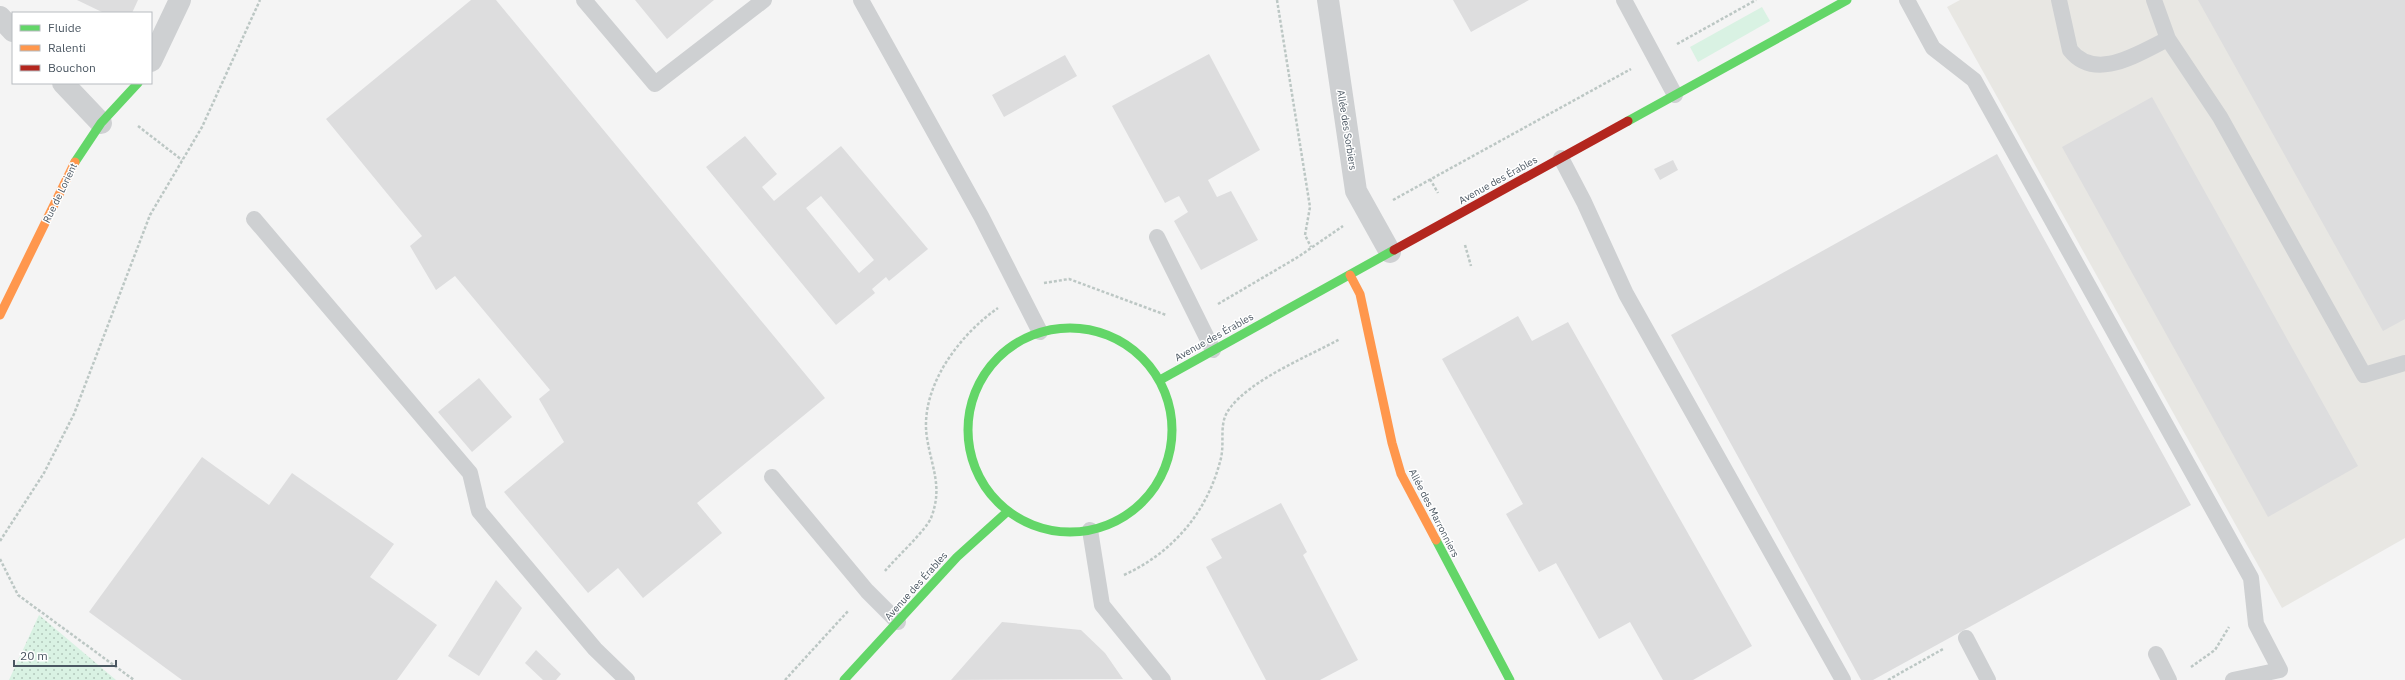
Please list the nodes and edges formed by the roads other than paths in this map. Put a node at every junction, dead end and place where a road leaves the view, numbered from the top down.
1 (180, 0) edge
2 (584, 0) edge
3 (764, 0) edge
4 (861, 0) edge
5 (1328, 0) edge
6 (1624, 0) edge
7 (1847, 0) edge
8 (1907, 0) edge
9 (2059, 0) edge
10 (2154, 0) edge
11 (0, 17) edge
12 (12, 30) edge
13 (2168, 39) junction
14 (152, 59) edge
15 (64, 84) edge
16 (137, 84) edge
17 (1675, 95) junction
18 (108, 115) junction
19 (1561, 158) junction
20 (254, 219) dead end
21 (1157, 238) dead end
22 (1390, 252) junction
23 (1350, 275) junction
24 (0, 315) edge
25 (1040, 332) junction
26 (1213, 350) junction
27 (2405, 362) edge
28 (1160, 380) junction
29 (772, 477) dead end
30 (1008, 511) junction
31 (1090, 530) junction
32 (898, 622) junction
33 (1966, 638) road end
34 (2156, 654) dead end
35 (2284, 675) edge
36 (627, 680) edge
37 (844, 680) edge
38 (1163, 680) edge
39 (1510, 680) edge
40 (1843, 680) edge
41 (1988, 680) edge
42 (2169, 680) edge
43 (2233, 680) edge

1 - 14 street
2 - 3 lane
4 - 25 lane
5 - 22 street, Allée des Sorbiers
6 - 17 lane
7 - 17 street, Avenue des Érables
8 - 35 lane
9 - 13 lane
10 - 13 lane
11 - 12 street
13 - 27 lane
15 - 18 street
16 - 18 street, Rue de Lorient
17 - 19 street, Avenue des Érables
18 - 24 street, Rue de Lorient
19 - 22 street, Avenue des Érables
19 - 40 lane
20 - 36 lane
21 - 26 lane
22 - 23 street, Avenue des Érables
23 - 26 street, Avenue des Érables
23 - 39 street, Allée des Marronniers
25 - 28 street
25 - 30 street
26 - 28 street, Avenue des Érables
28 - 31 street
29 - 32 lane
30 - 31 street
30 - 32 street, Avenue des Érables
31 - 38 lane
32 - 37 street, Avenue des Érables
33 - 41 lane
34 - 42 lane
35 - 43 lane

